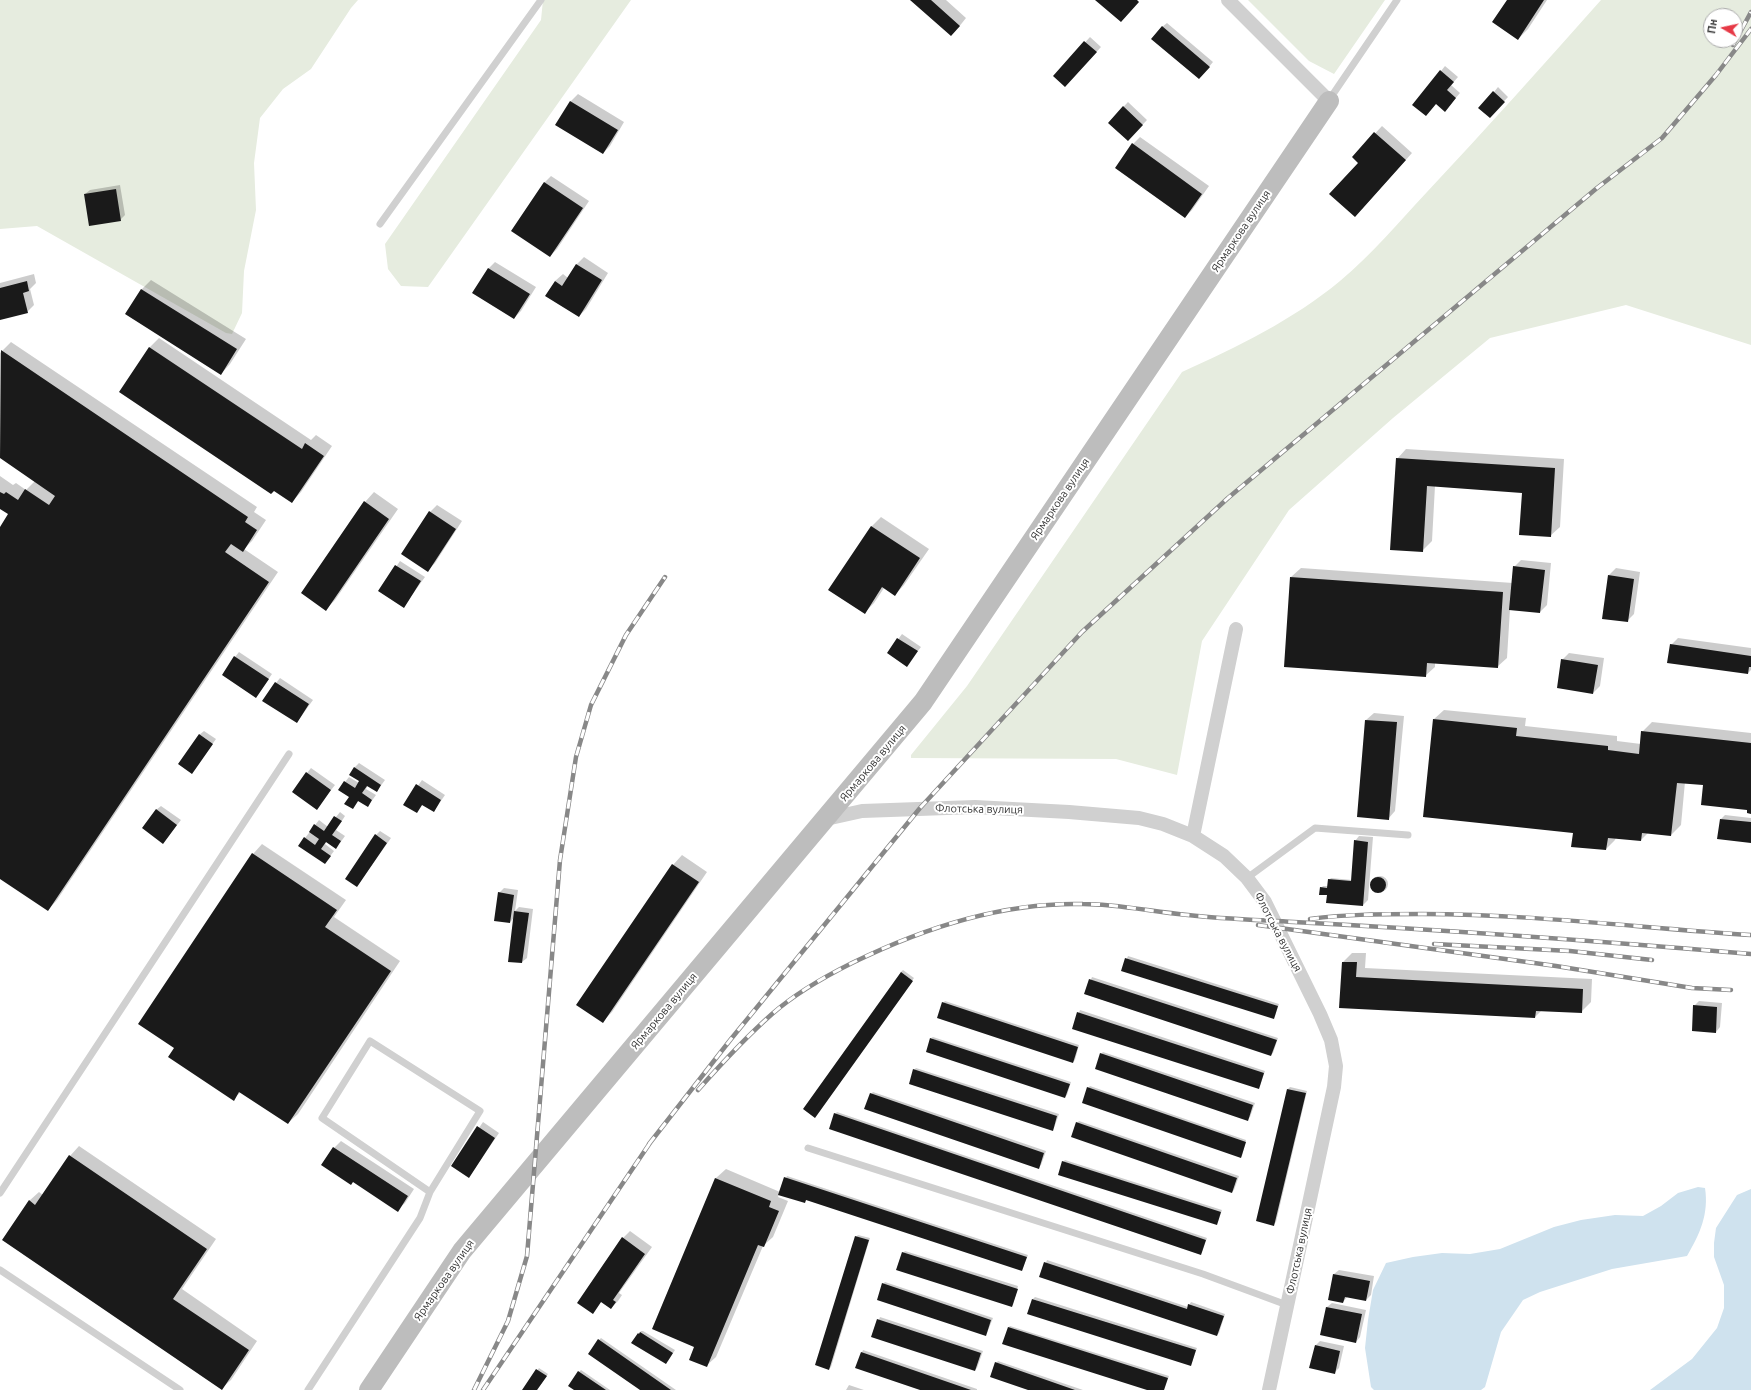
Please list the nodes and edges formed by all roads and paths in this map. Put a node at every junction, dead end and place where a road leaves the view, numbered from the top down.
1 (541, 0) edge
2 (1228, 0) edge
3 (1397, 0) edge
4 (1329, 100) junction
5 (380, 224) dead end
6 (1236, 629) dead end
7 (289, 754) dead end
8 (826, 819) junction
9 (1408, 835) dead end
10 (1193, 836) junction
11 (1247, 878) junction
12 (808, 1148) dead end
13 (430, 1192) junction
14 (0, 1193) edge
15 (0, 1270) edge
16 (1287, 1305) junction
17 (180, 1390) edge
18 (308, 1390) edge
19 (369, 1390) edge
20 (1268, 1390) edge

1 - 5 lane
2 - 4 street
3 - 4 lane
4 - 8 street, Ярмаркова вулиця
6 - 10 street
7 - 14 lane
8 - 10 street, Флотська вулиця
8 - 19 street, Ярмаркова вулиця
9 - 11 lane
10 - 11 street, Флотська вулиця
11 - 16 street, Флотська вулиця
12 - 16 lane
13 - 13 lane
13 - 18 lane
15 - 17 lane
16 - 20 street, Флотська вулиця

